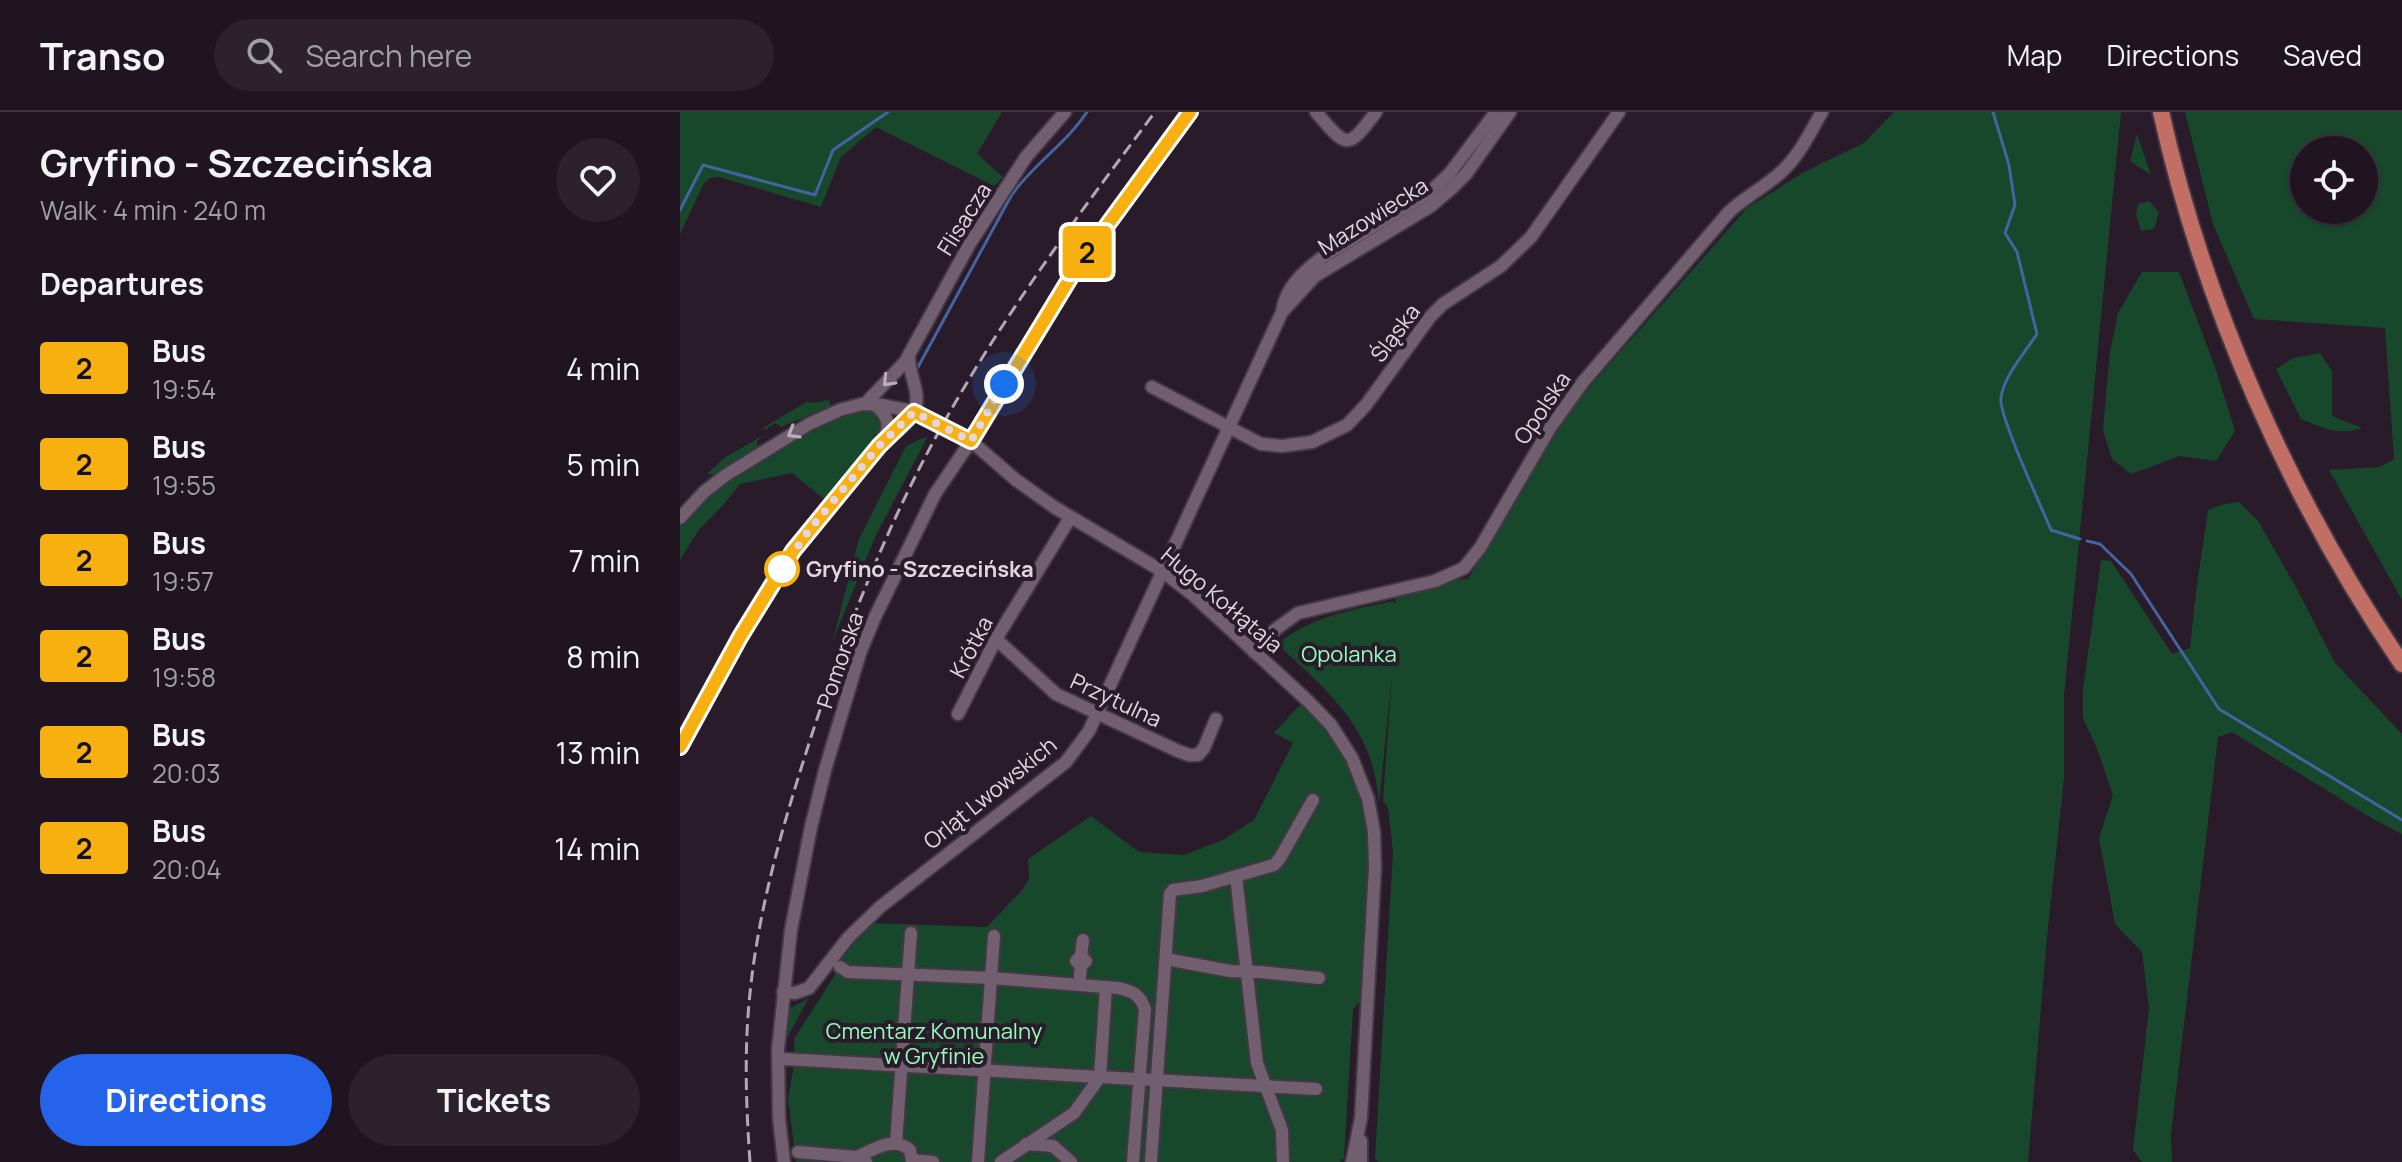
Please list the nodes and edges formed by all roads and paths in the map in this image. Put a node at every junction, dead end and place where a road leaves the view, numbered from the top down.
1 (1065, 112) edge
2 (1190, 112) edge
3 (1316, 112) edge
4 (1376, 112) edge
5 (1496, 112) edge
6 (1510, 112) edge
7 (1619, 112) edge
8 (1822, 112) edge
9 (2161, 112) edge
10 (1282, 312) junction
11 (909, 356) junction
12 (1152, 387) dead end
13 (869, 404) junction
14 (914, 412) junction
15 (1227, 428) junction
16 (971, 441) junction
17 (879, 446) junction
18 (680, 518) edge
19 (1070, 518) junction
20 (1162, 571) junction
21 (996, 639) junction
22 (1254, 652) junction
23 (2402, 664) edge
24 (1097, 713) junction
25 (958, 714) dead end
26 (1216, 719) dead end
27 (680, 747) edge
28 (1313, 800) dead end
29 (1236, 876) junction
30 (911, 933) dead end
31 (994, 936) dead end
32 (1083, 940) dead end
33 (1166, 959) junction
34 (840, 967) dead end
35 (1247, 972) junction
36 (908, 976) junction
37 (991, 978) junction
38 (1319, 978) dead end
39 (1079, 985) junction
40 (1106, 987) junction
41 (783, 992) junction
42 (784, 1059) dead end
43 (902, 1064) junction
44 (985, 1069) junction
45 (1100, 1077) junction
46 (1139, 1080) junction
47 (1156, 1081) junction
48 (1265, 1087) junction
49 (1316, 1089) dead end
50 (1359, 1134) junction
51 (889, 1144) junction
52 (1026, 1144) junction
53 (798, 1152) dead end
54 (862, 1159) edge
55 (912, 1161) edge
56 (784, 1162) edge
57 (877, 1162) edge
58 (933, 1162) edge
59 (978, 1162) edge
60 (1001, 1162) edge
61 (1071, 1162) edge
62 (1133, 1162) edge
63 (1154, 1162) edge
64 (1283, 1162) edge
65 (1352, 1162) edge
66 (1361, 1162) edge

1 - 11 street, Flisacza
2 - 16 street, Pomorska
3 - 4 street
5 - 10 street, Mazowiecka
6 - 10 street, Mazowiecka
7 - 15 street, Śląska
8 - 22 street, Opolska
9 - 23 main road
10 - 15 street, Mazowiecka
11 -> 13 street, Flisacza
11 - 14 street
12 - 15 street, Śląska
13 - 14 street
13 - 17 street
13 -> 18 street
14 - 16 street, Hugo Kołłątaja
14 - 17 street
15 - 20 street, Mazowiecka
16 - 19 street, Hugo Kołłątaja
16 - 41 street, Pomorska
17 - 27 street
19 - 20 street, Hugo Kołłątaja
19 - 21 street, Krótka
20 - 22 street, Hugo Kołłątaja
20 - 24 street, Orląt Lwowskich
21 - 24 street, Przytulna
21 - 25 street, Krótka
22 - 50 street, Hugo Kołłątaja
24 - 26 street, Przytulna
24 - 41 street, Orląt Lwowskich
28 - 29 street
29 - 33 street
29 - 35 street
30 - 36 street
31 - 37 street
32 - 39 street
33 - 35 street
33 - 47 street
34 - 36 street
35 - 38 street
35 - 48 street
36 - 37 street
36 - 43 street
37 - 39 street
37 - 44 street
39 - 40 street
40 - 45 street
40 - 46 street
41 - 56 street, Pomorska
42 - 43 street
43 - 44 street
43 - 51 street
44 - 45 street
44 - 59 street
45 - 46 street
45 - 52 street
46 - 47 street
46 - 62 street
47 - 48 street
47 - 63 street
48 - 49 street
48 - 64 street
50 - 65 street, Hugo Kołłątaja
50 - 66 street, Hugo Kołłątaja
51 - 54 street
51 - 55 street
51 - 57 street
52 - 60 street
52 - 61 street
53 - 54 street
55 - 58 street

